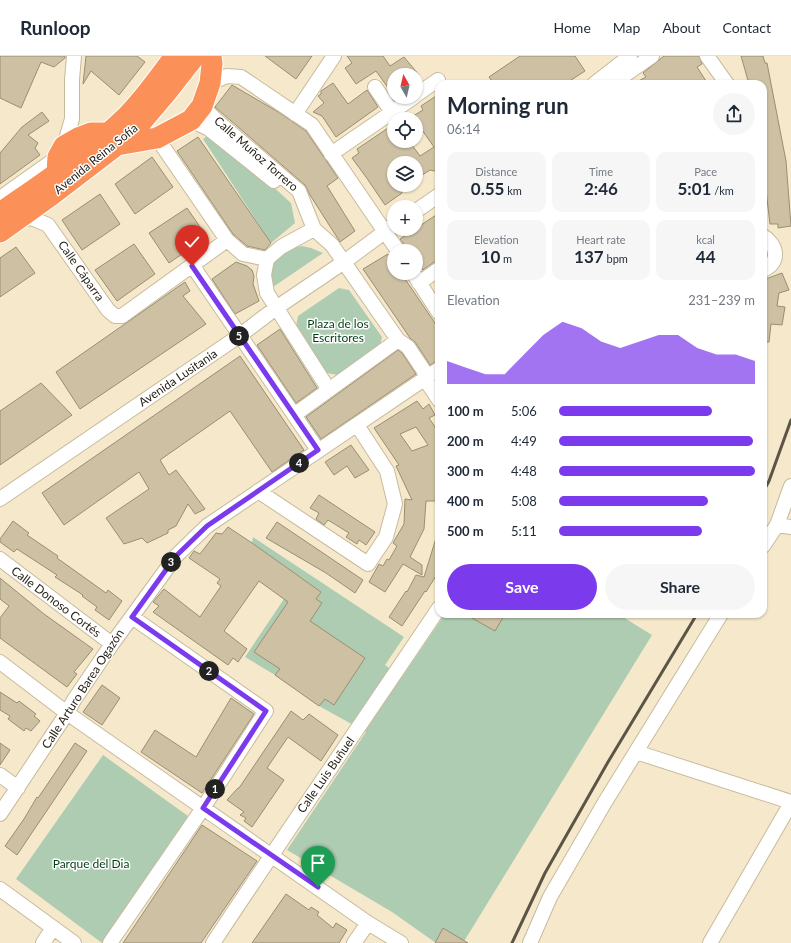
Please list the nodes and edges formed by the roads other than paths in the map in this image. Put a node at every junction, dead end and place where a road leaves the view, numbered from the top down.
1 (74, 56) edge
2 (175, 56) edge
3 (195, 56) edge
4 (211, 56) edge
5 (334, 56) edge
6 (630, 56) edge
7 (652, 56) edge
8 (707, 56) edge
9 (599, 80) edge
10 (618, 80) edge
11 (724, 80) edge
12 (435, 82) edge
13 (210, 84) junction
14 (375, 87) dead end
15 (423, 90) edge
16 (404, 104) edge
17 (392, 112) joint
18 (196, 113) junction
19 (295, 114) junction
20 (387, 115) edge
21 (72, 119) junction
22 (105, 137) junction
23 (158, 138) junction
24 (331, 154) junction
25 (60, 159) junction
26 (53, 194) junction
27 (0, 198) edge
28 (435, 198) edge
29 (423, 205) edge
30 (0, 213) edge
31 (21, 217) junction
32 (387, 224) edge
33 (48, 225) junction
34 (314, 229) junction
35 (387, 230) edge
36 (0, 232) edge
37 (767, 238) edge
38 (227, 240) junction
39 (267, 259) junction
40 (344, 262) junction
41 (192, 266) junction
42 (767, 267) edge
43 (435, 271) edge
44 (423, 275) edge
45 (417, 280) edge
46 (435, 307) edge
47 (276, 308) junction
48 (240, 336) junction
49 (398, 340) junction
50 (435, 372) edge
51 (425, 379) junction
52 (329, 390) junction
53 (435, 394) edge
54 (294, 415) junction
55 (357, 425) junction
56 (318, 450) junction
57 (791, 486) edge
58 (258, 491) junction
59 (0, 499) edge
60 (777, 525) junction
61 (791, 527) edge
62 (767, 540) edge
63 (0, 559) edge
64 (435, 614) edge
65 (132, 617) junction
66 (719, 618) edge
67 (112, 644) junction
68 (0, 662) edge
69 (67, 713) junction
70 (636, 752) junction
71 (0, 775) edge
72 (18, 788) junction
73 (791, 802) edge
74 (203, 808) junction
75 (0, 814) edge
76 (271, 855) junction
77 (0, 889) edge
78 (368, 923) junction
79 (53, 928) junction
80 (43, 943) edge
81 (74, 943) edge
82 (110, 943) edge
83 (213, 943) edge
84 (354, 943) edge
85 (402, 943) edge
86 (530, 943) edge
87 (710, 943) edge

1 - 21 street
2 - 22 highway, Avenida Reina Sofía
3 - 22 highway, Avenida Reina Sofía
4 - 13 highway
5 - 19 street
6 - 9 street
7 - 10 street
8 - 11 street
12 - 15 street
13 - 18 highway
13 - 19 street
14 - 17 street
16 - 17 street
18 - 23 highway
18 - 34 street, Calle Muñoz Torrero
19 - 24 street
20 - 24 street
21 - 22 street
21 - 25 street
22 - 23 highway
22 - 25 highway, Avenida Reina Sofía
22 - 25 highway
22 - 26 highway, Avenida Reina Sofía
23 - 38 street
24 - 32 street
25 - 27 street, Avenida Reina Sofía
25 - 30 highway, Avenida Reina Sofía
26 - 31 highway, Avenida Reina Sofía
26 - 33 street
28 - 29 street
31 - 33 street
31 - 36 highway, Avenida Reina Sofía
33 - 41 street, Calle Cáparra
34 - 39 street
34 - 40 street, Calle Muñoz Torrero
35 - 40 street, Avenida Lusitania
37 - 42 street
38 - 39 street
38 - 41 street
39 - 47 street
40 - 47 street, Avenida Lusitania
40 - 49 street
41 - 48 street
43 - 44 street
45 - 46 street
47 - 48 street, Avenida Lusitania
47 - 52 street
48 - 54 street
48 - 59 street, Avenida Lusitania
49 - 51 street
49 - 52 street
50 - 51 street, Calle Arturo Barea Ogazón
51 - 53 street
51 - 55 street, Calle Arturo Barea Ogazón
52 - 54 street
54 - 56 street
55 - 56 street, Calle Arturo Barea Ogazón
55 - 58 street
56 - 58 street, Calle Arturo Barea Ogazón
57 - 60 street
58 - 65 street, Calle Arturo Barea Ogazón
60 - 61 street
60 - 62 street
63 - 67 street, Calle Donoso Cortés
64 - 76 street, Calle Luis Buñuel
65 - 67 street, Calle Arturo Barea Ogazón
65 - 74 street
66 - 70 street
67 - 69 street, Calle Arturo Barea Ogazón
68 - 69 street
69 - 72 street, Calle Arturo Barea Ogazón
69 - 74 street
70 - 73 street
70 - 86 street
71 - 72 street
72 - 75 street, Calle Arturo Barea Ogazón
73 - 87 street
74 - 76 street
74 - 82 street
76 - 78 street
76 - 83 street, Calle Luis Buñuel
77 - 79 street
78 - 84 street
78 - 85 street
79 - 80 street
79 - 81 street

